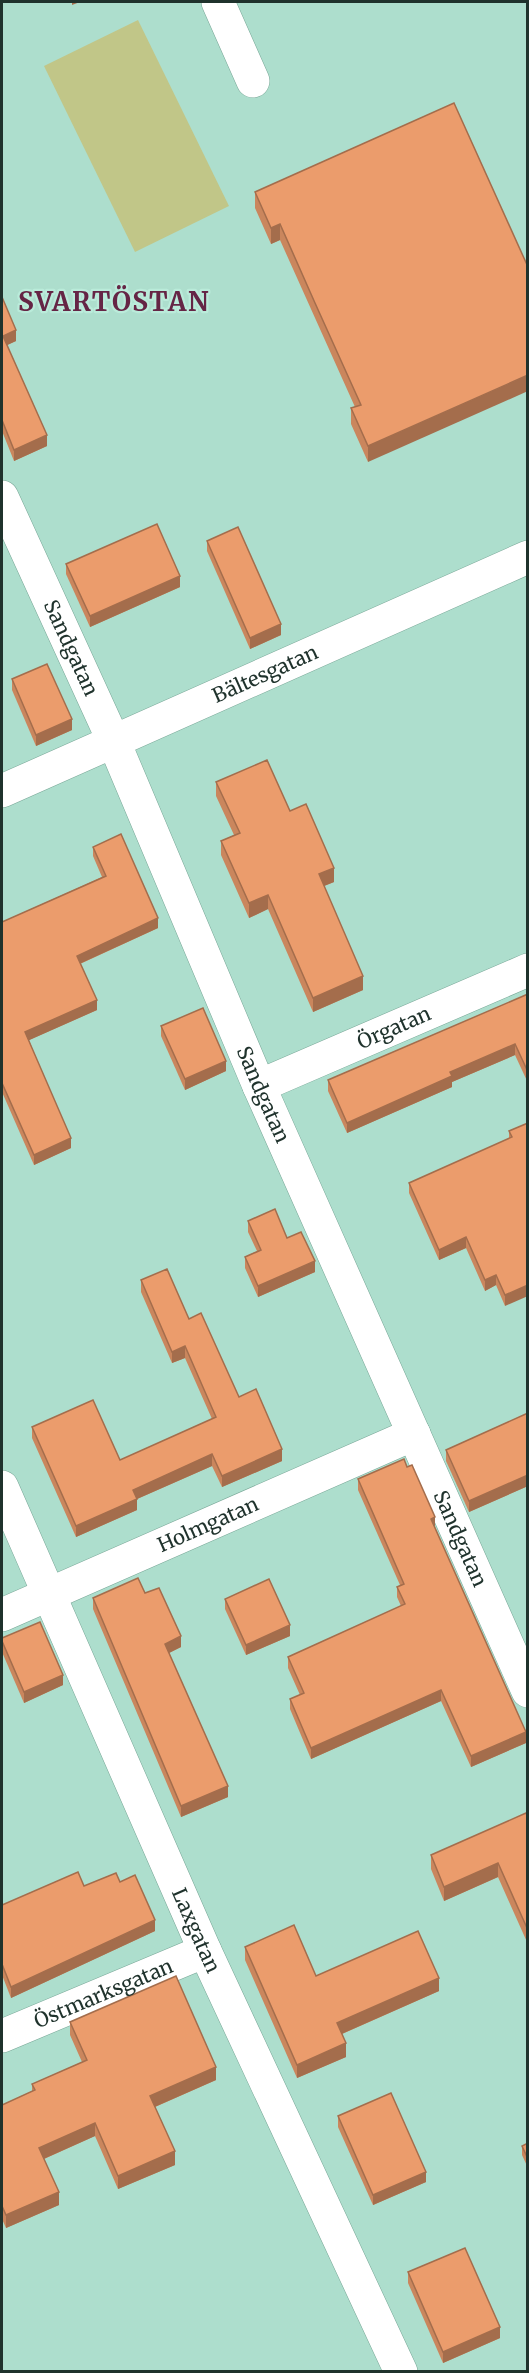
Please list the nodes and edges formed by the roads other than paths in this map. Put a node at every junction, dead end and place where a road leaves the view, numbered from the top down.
1 (218, 2) edge
2 (253, 81) dead end
3 (2, 497) edge
4 (528, 557) edge
5 (114, 742) junction
6 (2, 791) edge
7 (528, 970) edge
8 (259, 1086) junction
9 (414, 1434) junction
10 (2, 1487) edge
11 (48, 1595) junction
12 (2, 1615) edge
13 (528, 1691) edge
14 (205, 1950) junction
15 (2, 2036) edge
16 (401, 2372) edge

1 - 2 street
3 - 5 street, Sandgatan
4 - 5 street, Bältesgatan
5 - 6 street, Bältesgatan
5 - 8 street, Sandgatan
7 - 8 street, Örgatan
8 - 9 street, Sandgatan
9 - 11 street, Holmgatan
9 - 13 street, Sandgatan
10 - 11 street, Laxgatan
11 - 12 street, Holmgatan
11 - 14 street, Laxgatan
14 - 15 street, Östmarksgatan
14 - 16 street, Laxgatan

